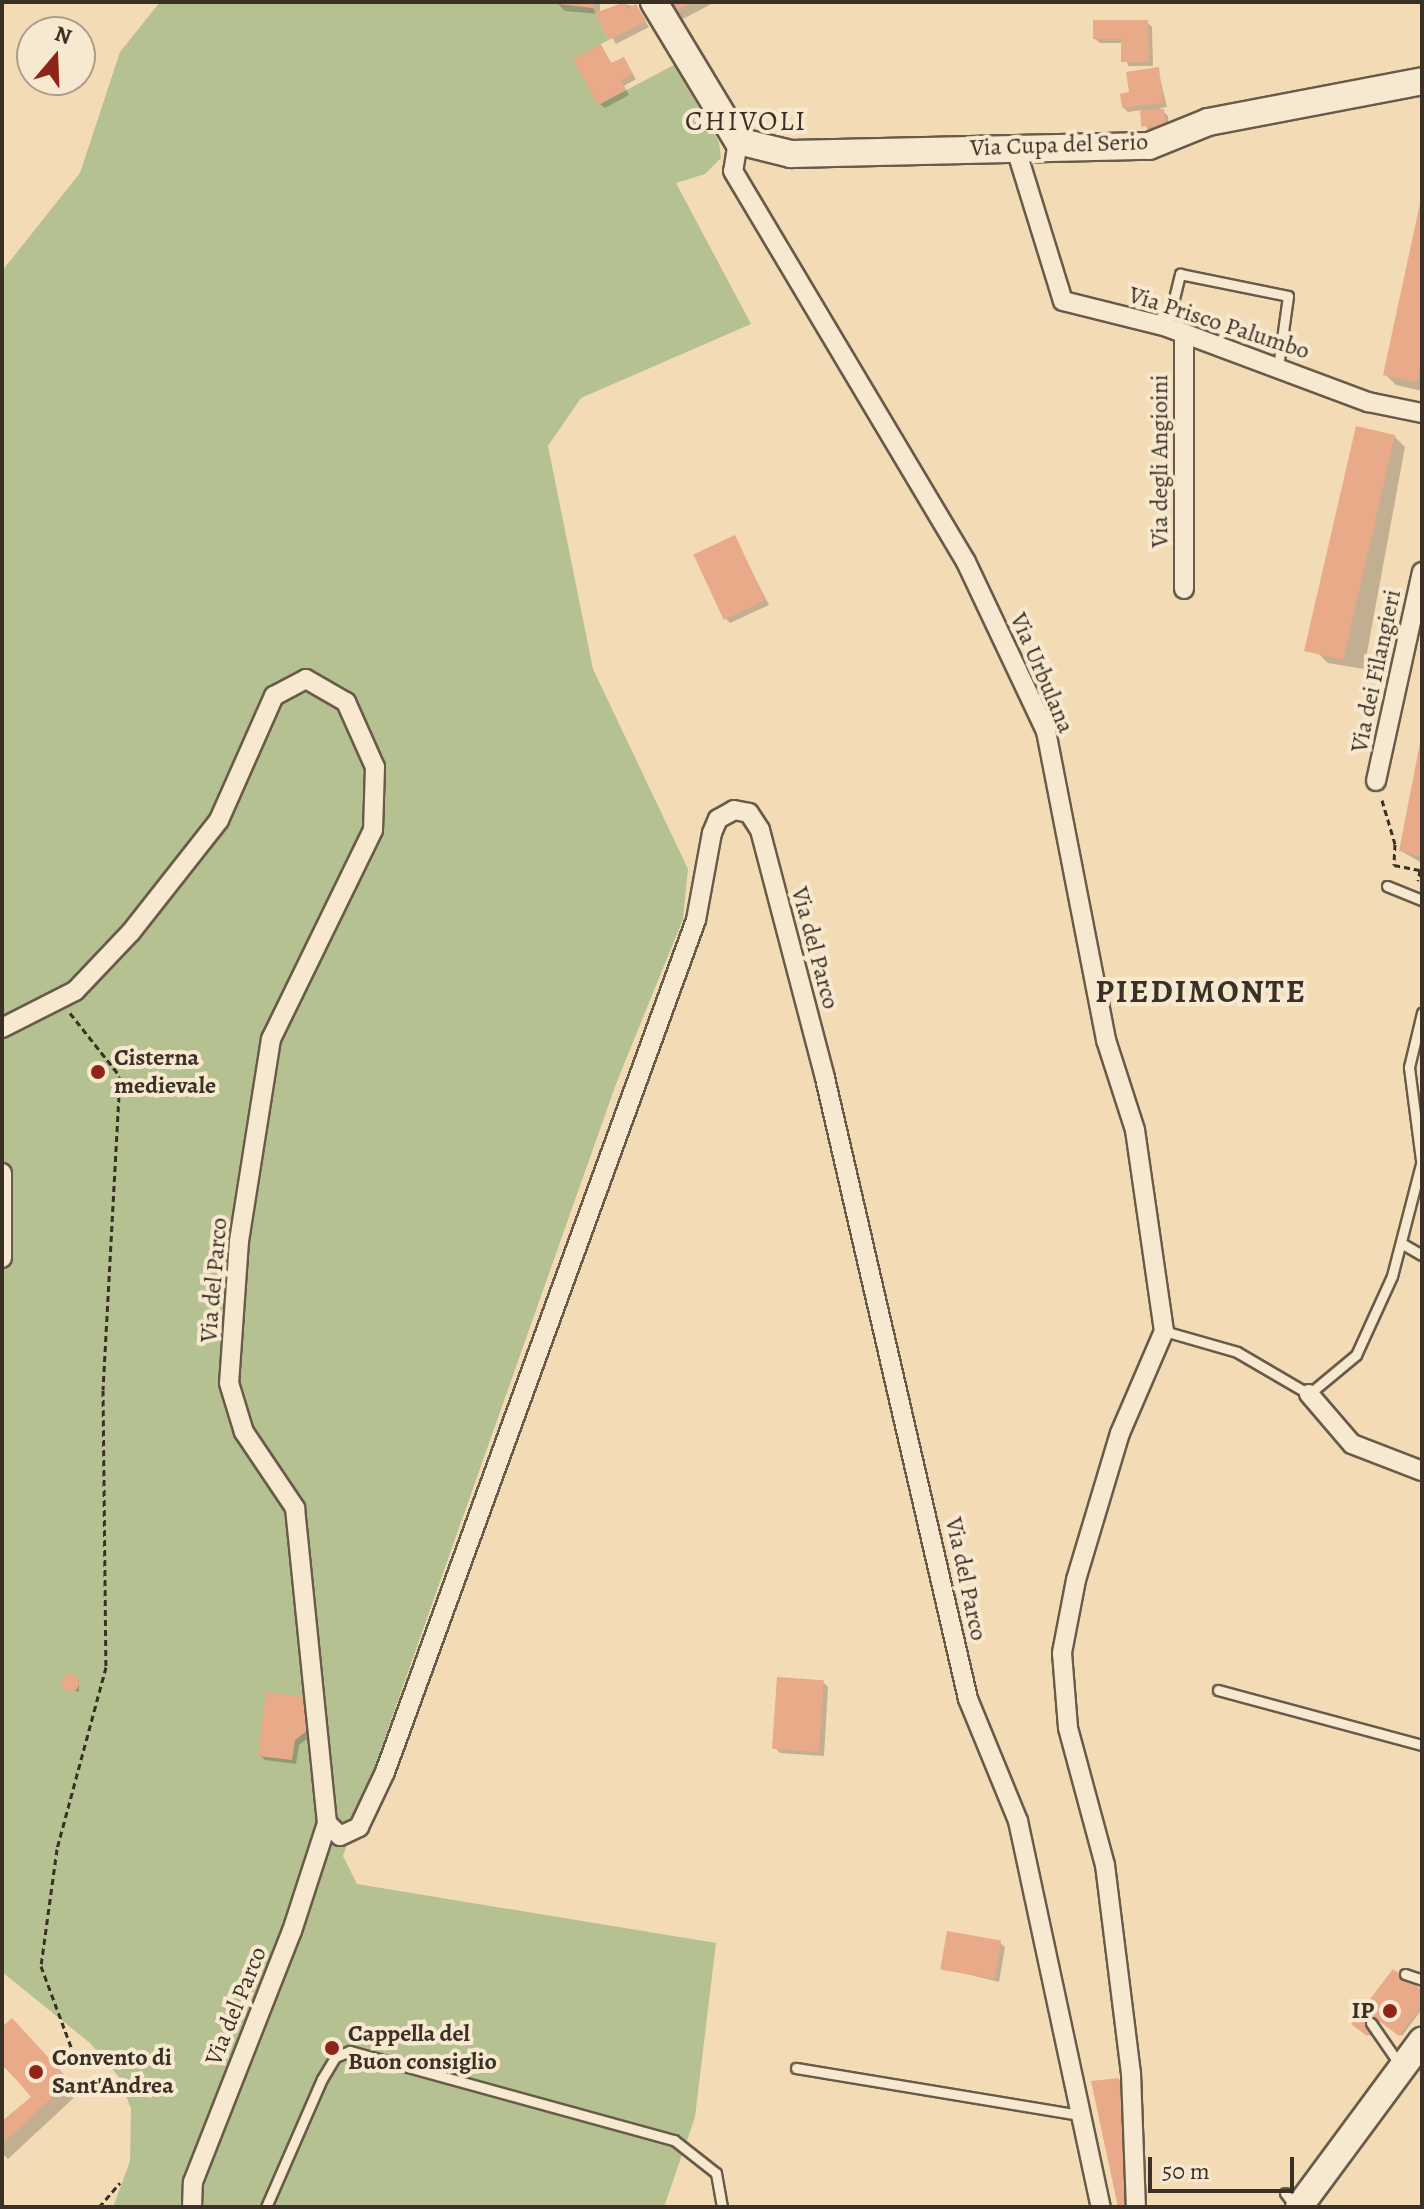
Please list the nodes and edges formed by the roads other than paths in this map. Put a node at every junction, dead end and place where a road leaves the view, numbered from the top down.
1 (654, 2) edge
2 (1422, 81) edge
3 (738, 141) junction
4 (1015, 146) junction
5 (1175, 330) junction
6 (1278, 367) junction
7 (1422, 413) edge
8 (1422, 572) edge
9 (1184, 589) dead end
10 (1376, 781) road end
11 (1387, 886) dead end
12 (1418, 898) edge
13 (1422, 1013) edge
14 (2, 1028) edge
15 (1422, 1160) edge
16 (2, 1173) edge
17 (1401, 1243) junction
18 (1422, 1255) edge
19 (2, 1258) edge
20 (1164, 1331) junction
21 (1309, 1394) junction
22 (1422, 1471) edge
23 (1218, 1690) dead end
24 (1422, 1745) edge
25 (327, 1823) junction
26 (1405, 1974) dead end
27 (1422, 1980) edge
28 (1371, 2023) dead end
29 (1422, 2041) edge
30 (796, 2068) dead end
31 (1402, 2068) junction
32 (1081, 2115) junction
33 (1293, 2202) edge
34 (192, 2207) edge
35 (266, 2207) edge
36 (722, 2207) edge
37 (1101, 2207) edge
38 (1136, 2207) edge

1 - 3 street
2 - 4 street, Via Cupa del Serio
3 - 4 street, Via Cupa del Serio
3 - 20 street, Via Urbulana
4 - 5 street, Via Prisco Palumbo
5 - 6 street, Via Prisco Palumbo
5 - 6 lane
5 - 9 street, Via degli Angioini
6 - 7 street, Via Prisco Palumbo
8 - 10 street, Via dei Filangieri
11 - 12 lane
13 - 15 lane
14 - 25 street, Via del Parco
15 - 17 lane
16 - 19 street
17 - 18 lane
17 - 21 lane
20 - 21 lane
20 - 38 street
21 - 22 street
23 - 24 lane
25 - 32 street, Via del Parco
25 - 34 street, Via del Parco
26 - 27 lane
28 - 31 lane
29 - 31 street
30 - 32 lane
31 - 33 street
32 - 37 street, Via del Parco
35 - 36 lane

